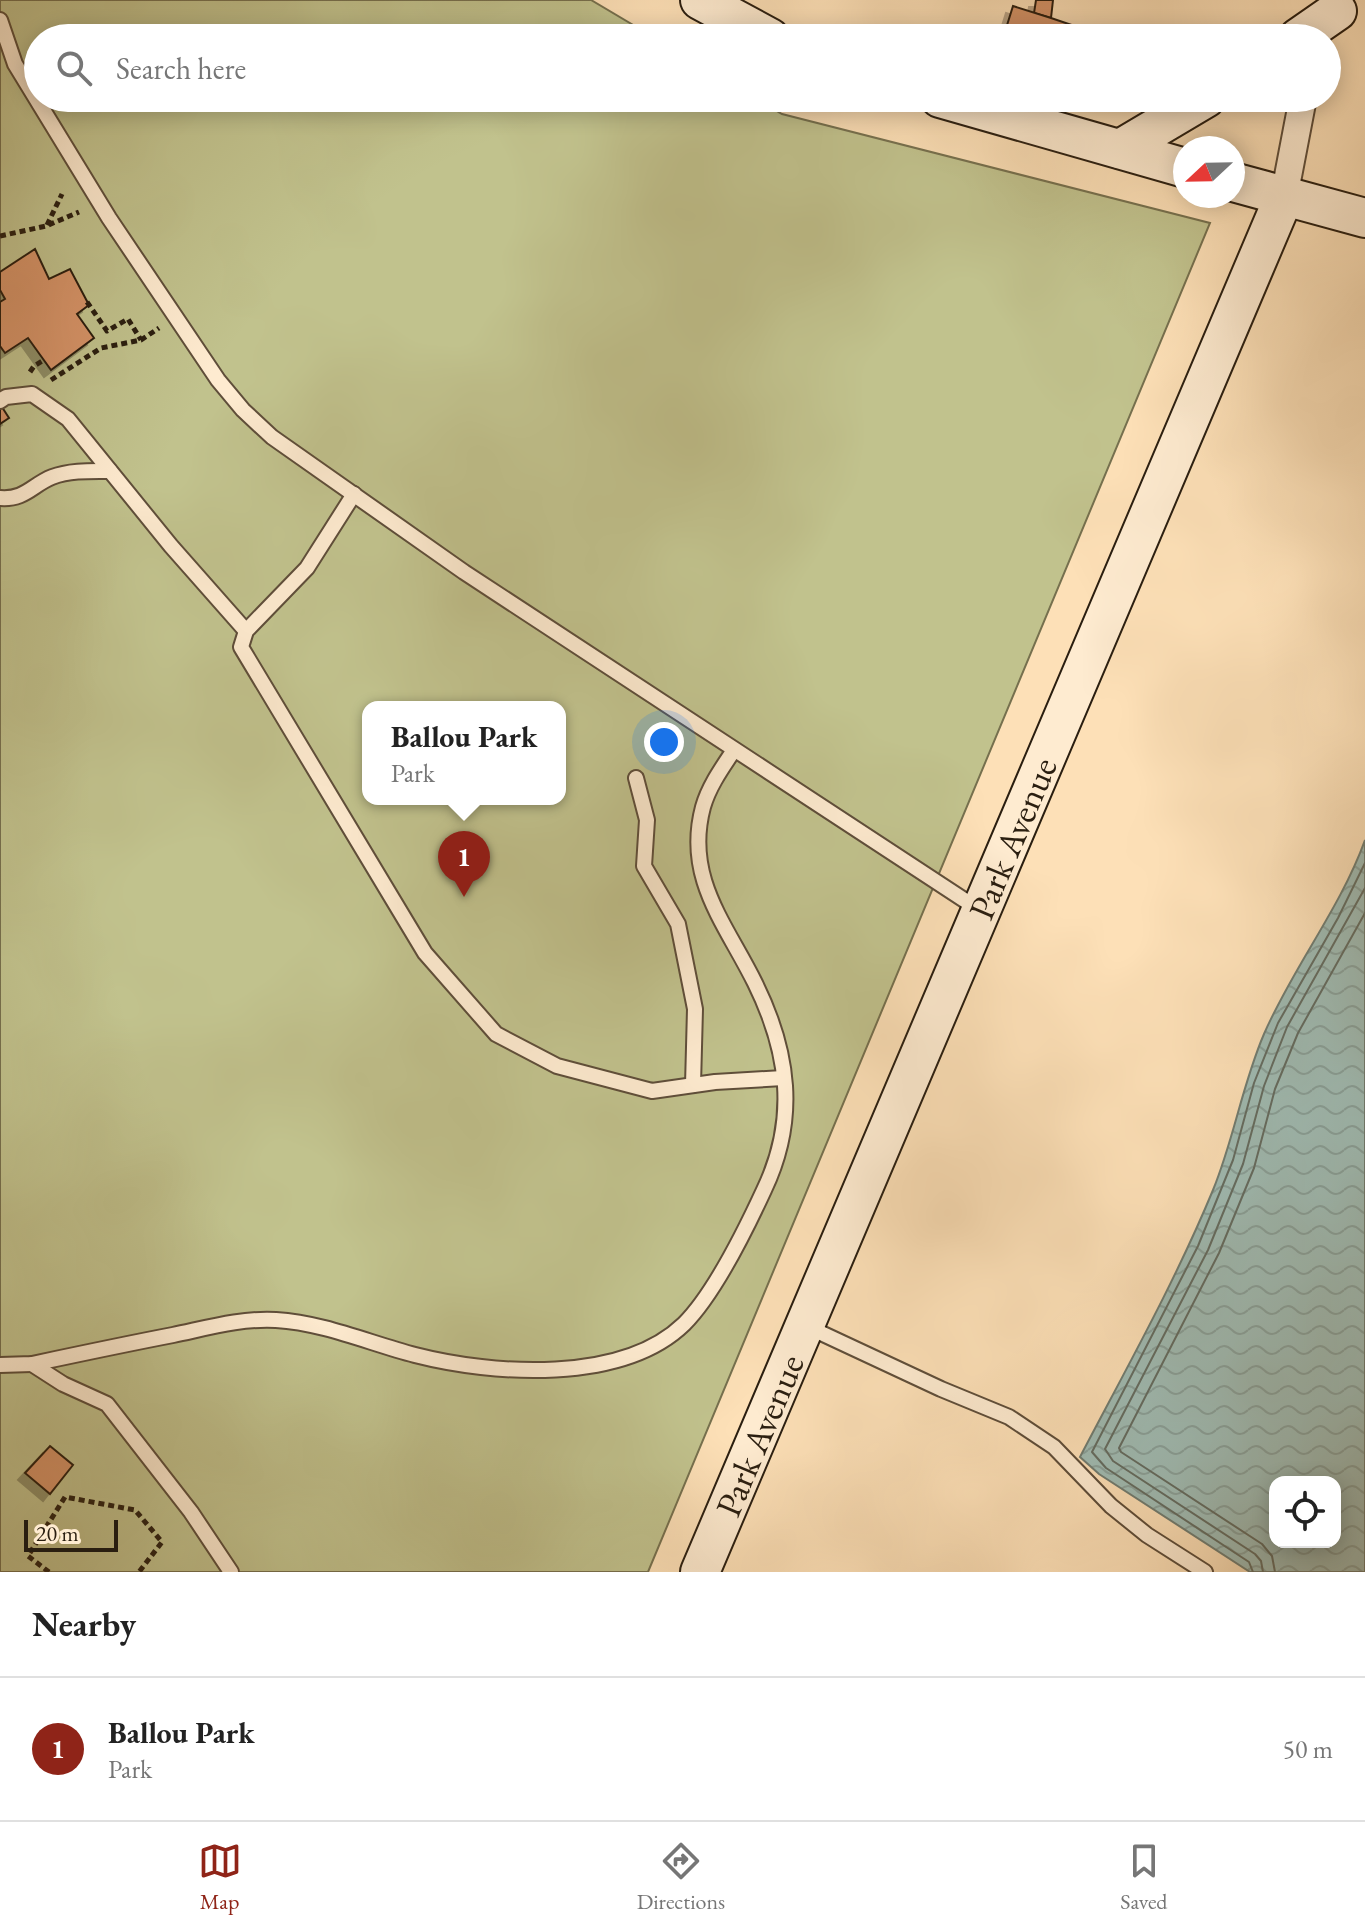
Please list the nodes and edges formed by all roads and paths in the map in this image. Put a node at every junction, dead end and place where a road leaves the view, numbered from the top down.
1 (700, 0) edge
2 (0, 20) edge
3 (744, 24) edge
4 (24, 79) edge
5 (44, 112) edge
6 (989, 112) edge
7 (1182, 112) edge
8 (1300, 112) edge
9 (1120, 149) junction
10 (1173, 164) edge
11 (1245, 186) edge
12 (62, 194) dead end
13 (1284, 197) junction
14 (99, 201) junction
15 (1365, 218) edge
16 (46, 226) junction
17 (0, 236) edge
18 (87, 302) dead end
19 (177, 317) junction
20 (141, 340) junction
21 (41, 387) dead end
22 (0, 401) edge
23 (110, 471) junction
24 (354, 494) junction
25 (0, 498) edge
26 (246, 631) junction
27 (734, 750) junction
28 (636, 778) dead end
29 (981, 912) junction
30 (783, 1078) junction
31 (693, 1085) junction
32 (805, 1326) junction
33 (32, 1364) junction
34 (0, 1365) edge
35 (49, 1572) edge
36 (139, 1572) edge
37 (231, 1572) edge
38 (700, 1572) edge
39 (1205, 1572) edge

1 - 3 main road
2 - 4 lane
5 - 14 lane
6 - 9 main road
7 - 9 main road
8 - 13 street, Park Avenue
9 - 10 main road
11 - 13 main road
12 - 16 path
13 - 15 main road
13 - 29 main road, Park Avenue
14 - 16 path
14 - 19 lane
16 - 17 path
18 - 20 path
19 - 20 path
19 - 24 lane
20 - 21 path
22 - 23 lane
23 - 25 lane
23 - 26 lane
24 - 26 lane
24 - 27 lane
26 - 31 lane
27 - 29 lane
27 - 30 lane
28 - 31 lane
29 - 32 main road, Park Avenue
30 - 31 lane
30 - 33 lane
32 - 38 main road, Park Avenue
32 - 39 lane
33 - 34 lane
33 - 37 lane
35 - 36 path

